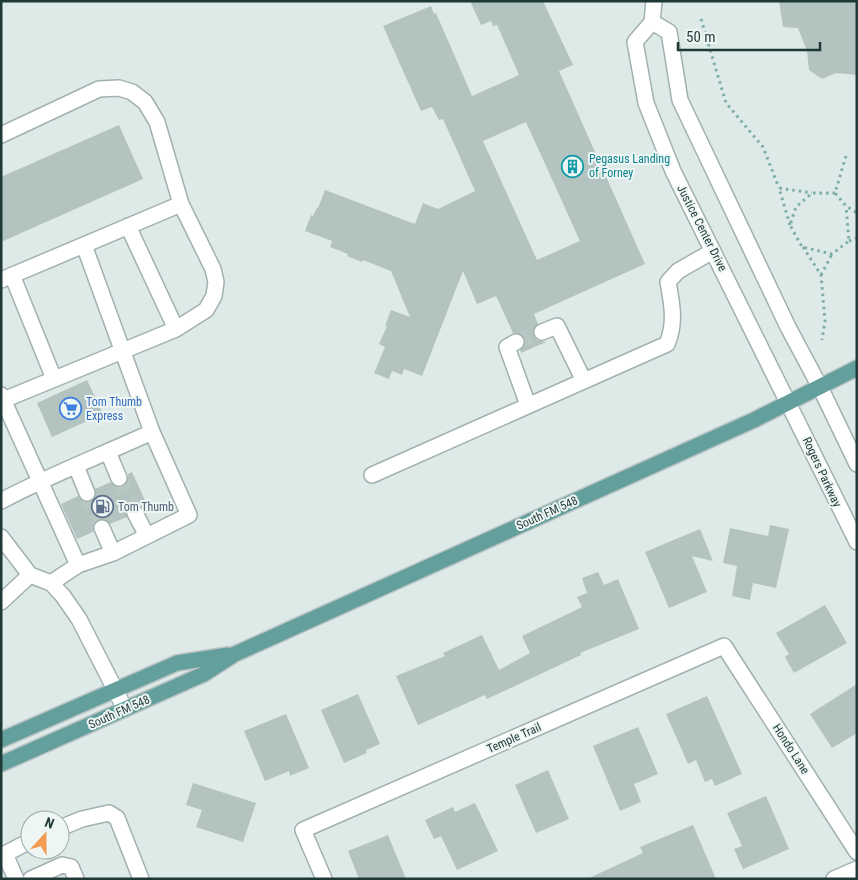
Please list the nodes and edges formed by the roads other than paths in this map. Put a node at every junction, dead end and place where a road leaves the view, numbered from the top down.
1 (654, 1) edge
2 (652, 22) junction
3 (1, 135) edge
4 (181, 204) junction
5 (128, 226) junction
6 (84, 245) junction
7 (713, 251) junction
8 (7, 278) edge
9 (176, 329) junction
10 (542, 332) tunnel mouth
11 (516, 342) dead end
12 (122, 352) junction
13 (857, 368) edge
14 (54, 379) junction
15 (584, 381) junction
16 (820, 387) junction
17 (2, 399) edge
18 (789, 402) junction
19 (528, 405) junction
20 (152, 432) junction
21 (108, 452) junction
22 (857, 464) edge
23 (76, 466) junction
24 (372, 475) dead end
25 (119, 478) tunnel mouth
26 (39, 481) junction
27 (87, 493) tunnel mouth
28 (1, 500) edge
29 (135, 513) tunnel mouth
30 (102, 528) tunnel mouth
31 (146, 536) junction
32 (1, 537) edge
33 (857, 542) edge
34 (113, 553) junction
35 (78, 566) junction
36 (30, 575) junction
37 (51, 583) junction
38 (1, 602) edge
39 (724, 646) joint
40 (235, 654) junction
41 (115, 690) junction
42 (125, 709) junction
43 (1, 740) edge
44 (1, 764) edge
45 (70, 824) edge
46 (20, 845) edge
47 (3, 851) edge
48 (857, 852) edge
49 (857, 869) edge
50 (16, 879) edge
51 (31, 879) edge
52 (76, 879) edge
53 (141, 879) edge
54 (324, 879) edge
55 (834, 879) edge

1 - 2 street
2 - 7 street, Justice Center Drive
2 - 16 street
3 - 4 street
4 - 5 street
4 - 9 street
5 - 6 street
5 - 9 street
6 - 8 street
6 - 12 street
7 - 15 street
7 - 18 street, Justice Center Drive
8 - 14 street
9 - 12 street
10 - 15 street
11 - 19 street
12 - 14 street
12 - 20 street
13 - 16 main road, South FM 548
14 - 17 street
15 - 19 street
16 - 18 main road, South FM 548
16 - 22 street
17 - 26 street
18 - 33 street, Rogers Parkway
18 - 40 main road, South FM 548
19 - 24 street
20 - 21 street
20 - 31 street
21 - 23 street
21 - 25 street
23 - 26 street
23 - 27 street
26 - 28 street
26 - 35 street
29 - 31 street
30 - 34 street
31 - 34 street
32 - 36 street
34 - 35 street
35 - 37 street
36 - 37 street
36 - 38 street
37 - 41 street
39 - 48 street, Hondo Lane
39 - 54 street, Temple Trail
40 - 41 main road, South FM 548
40 - 42 main road, South FM 548
41 - 42 street
41 - 43 main road, South FM 548
42 - 44 main road, South FM 548
45 - 53 street
46 - 47 street
47 - 50 street
49 - 55 street
51 - 52 street

